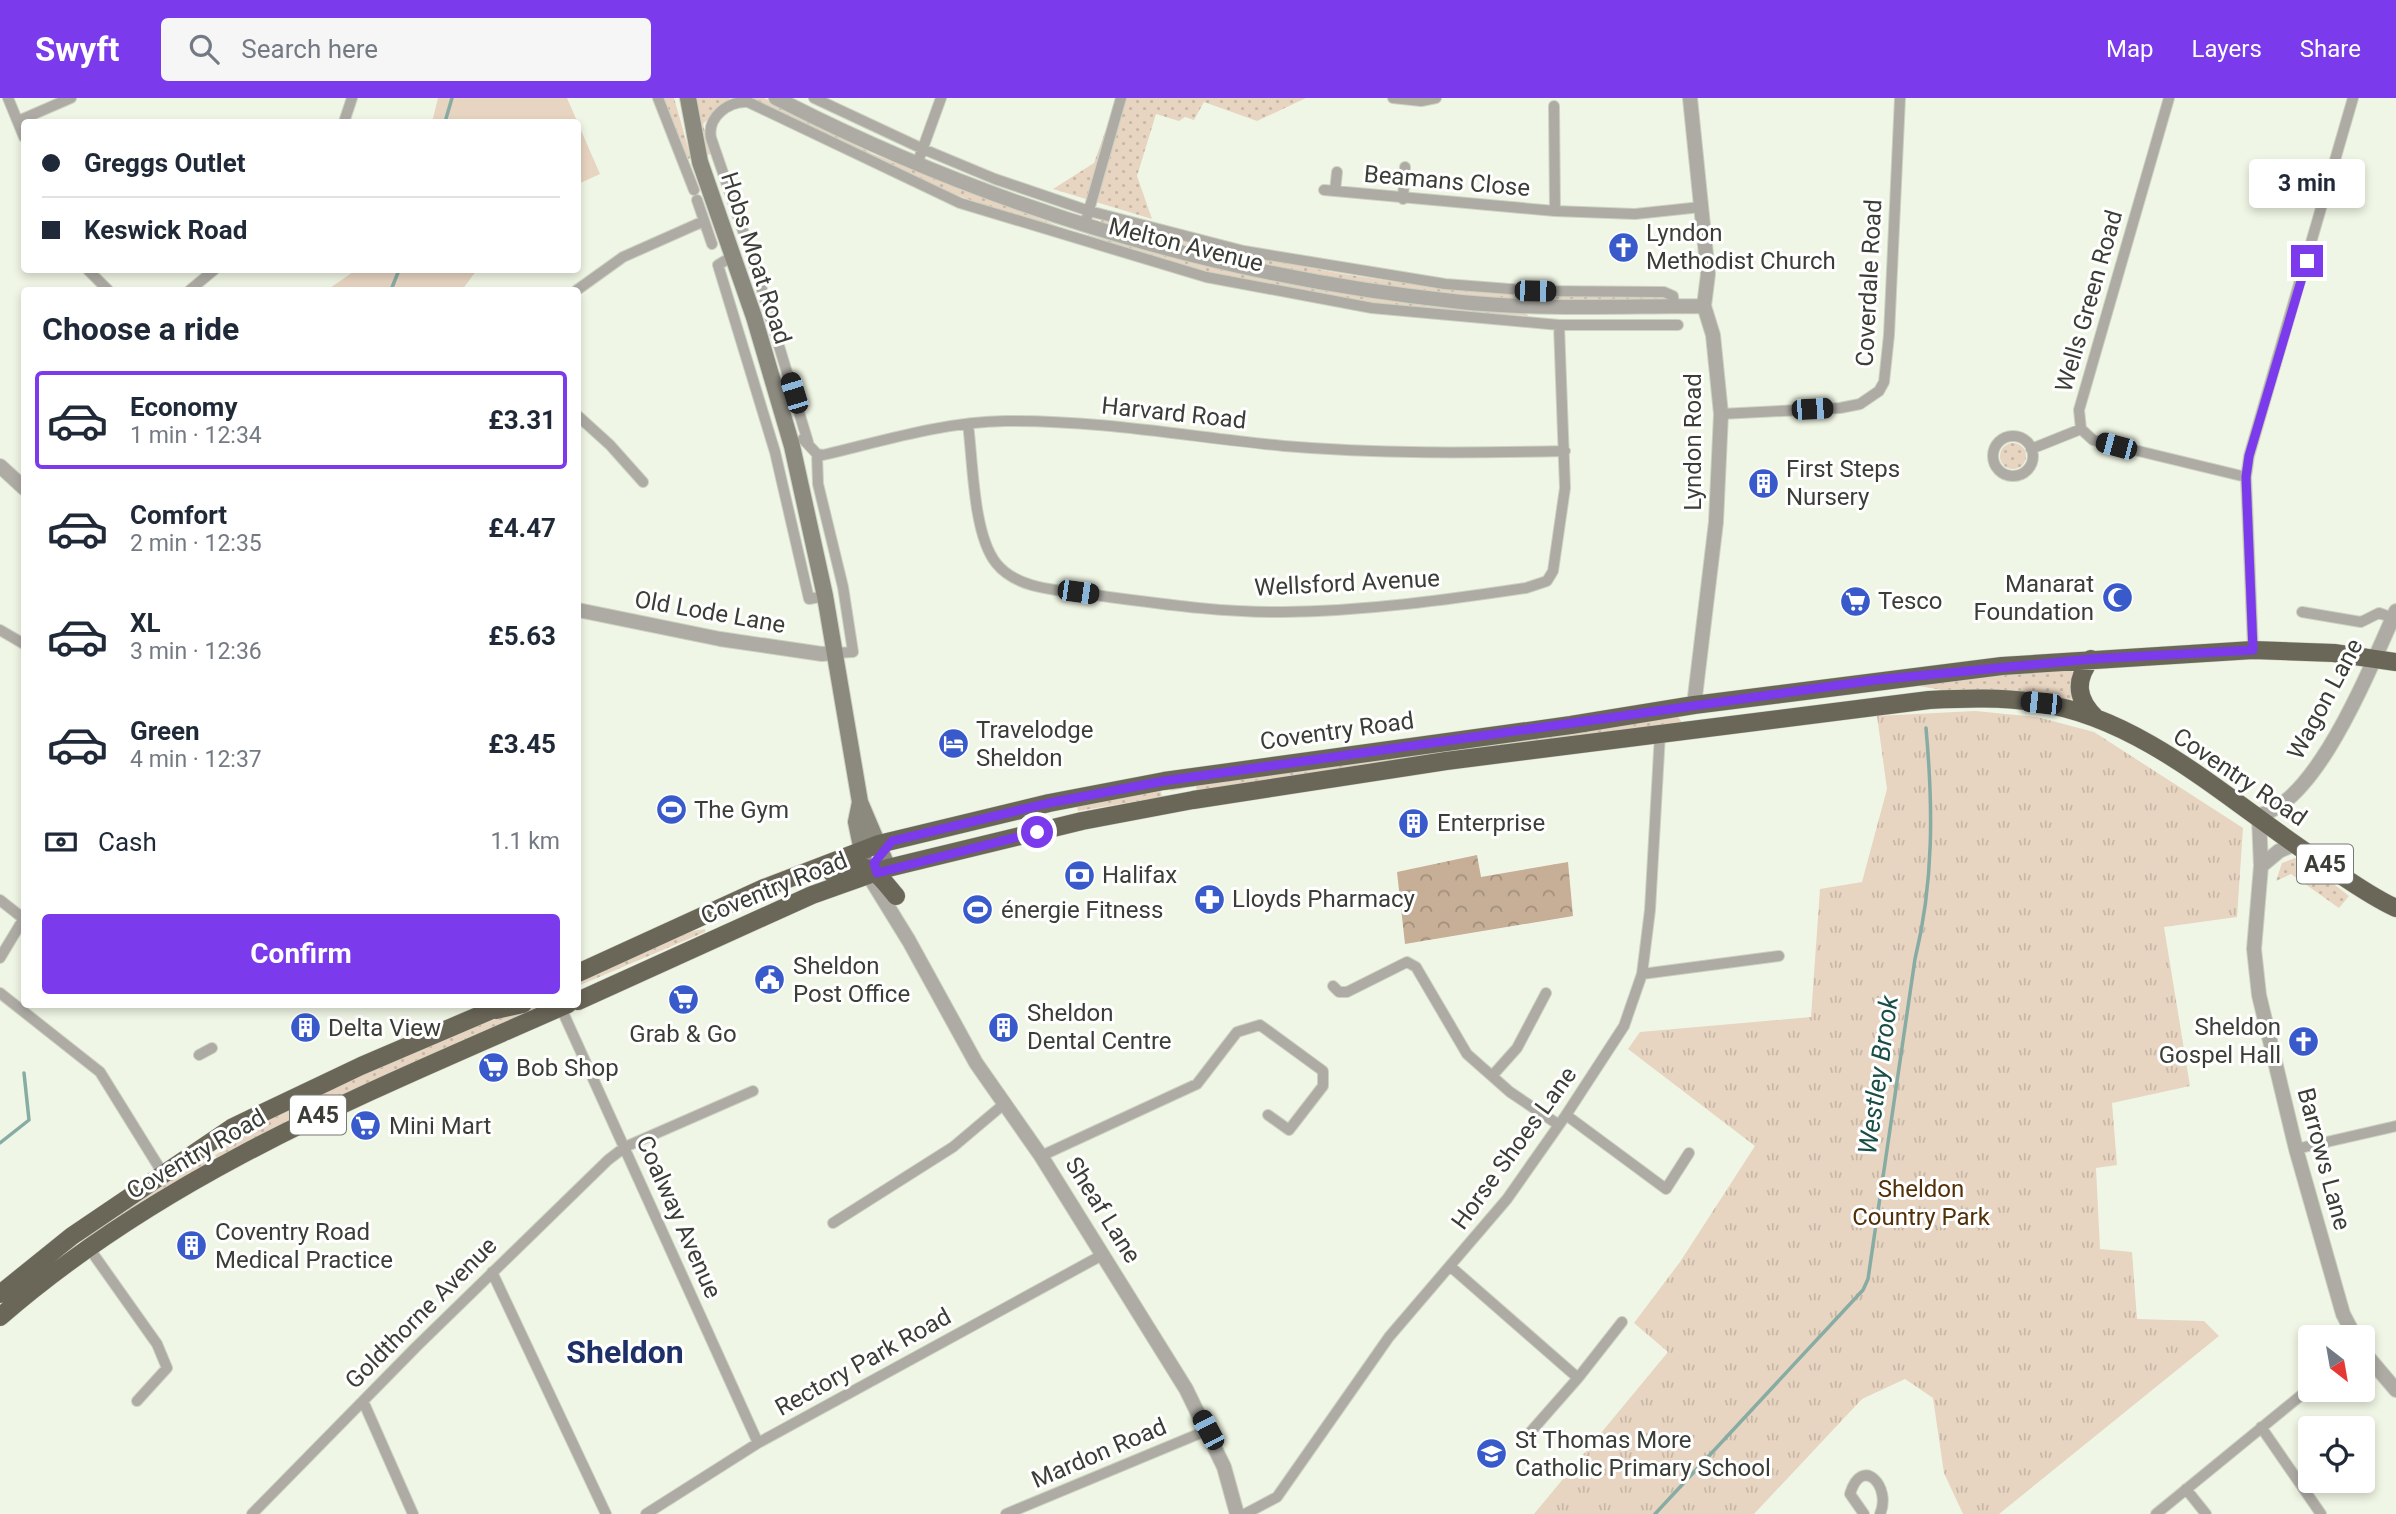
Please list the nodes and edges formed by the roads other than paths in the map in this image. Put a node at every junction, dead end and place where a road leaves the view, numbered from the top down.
1 (9, 98) edge
2 (71, 98) edge
3 (352, 98) edge
4 (658, 98) edge
5 (688, 98) edge
6 (776, 98) edge
7 (814, 98) edge
8 (941, 98) edge
9 (1121, 98) edge
10 (1393, 98) edge
11 (1436, 98) edge
12 (1690, 98) edge
13 (1900, 98) edge
14 (2169, 98) edge
15 (2353, 98) edge
16 (742, 100) edge
17 (1554, 106) dead end
18 (721, 111) joint
19 (23, 119) edge
20 (345, 119) edge
21 (21, 120) edge
22 (18, 121) junction
23 (21, 129) edge
24 (923, 149) junction
25 (917, 165) junction
26 (1405, 167) dead end
27 (1337, 172) dead end
28 (1403, 199) junction
29 (1701, 207) junction
30 (1089, 211) junction
31 (1555, 211) junction
32 (704, 221) junction
33 (1083, 227) junction
34 (712, 244) dead end
35 (733, 256) junction
36 (91, 273) edge
37 (210, 273) edge
38 (105, 287) edge
39 (194, 287) edge
40 (581, 287) edge
41 (1534, 306) junction
42 (1674, 306) junction
43 (1704, 306) junction
44 (1586, 308) junction
45 (1533, 323) junction
46 (1559, 325) junction
47 (1582, 325) junction
48 (1673, 325) dead end
49 (1721, 414) junction
50 (581, 419) edge
51 (968, 424) junction
52 (2081, 429) junction
53 (790, 439) junction
54 (808, 442) junction
55 (2031, 449) dead end
56 (1565, 452) junction
57 (817, 454) junction
58 (0, 466) edge
59 (2246, 477) junction
60 (643, 482) dead end
61 (21, 485) edge
62 (810, 487) junction
63 (825, 596) junction
64 (581, 611) edge
65 (2302, 612) dead end
66 (2394, 615) edge
67 (0, 630) edge
68 (21, 642) edge
69 (2253, 650) junction
70 (835, 653) junction
71 (2091, 659) junction
72 (2373, 660) junction
73 (2396, 663) edge
74 (1929, 700) junction
75 (1694, 705) junction
76 (2096, 718) junction
77 (1660, 734) junction
78 (860, 802) junction
79 (2257, 817) junction
80 (2295, 844) junction
81 (873, 858) junction
82 (2261, 866) junction
83 (0, 900) edge
84 (890, 900) joint
85 (2396, 908) edge
86 (21, 916) edge
87 (764, 916) junction
88 (21, 923) edge
89 (1779, 956) dead end
90 (0, 958) edge
91 (581, 972) edge
92 (1642, 974) junction
93 (1333, 985) dead end
94 (581, 989) edge
95 (0, 993) edge
96 (1546, 993) dead end
97 (581, 997) edge
98 (499, 1008) edge
99 (557, 1008) edge
100 (568, 1008) edge
101 (212, 1048) dead end
102 (199, 1055) dead end
103 (1492, 1076) junction
104 (753, 1091) dead end
105 (1004, 1104) junction
106 (1268, 1115) dead end
107 (1566, 1115) junction
108 (1559, 1125) junction
109 (2396, 1126) edge
110 (625, 1147) junction
111 (2296, 1149) junction
112 (1689, 1153) dead end
113 (1041, 1156) junction
114 (162, 1172) junction
115 (833, 1223) dead end
116 (89, 1248) junction
117 (1104, 1254) junction
118 (1451, 1266) junction
119 (492, 1272) junction
120 (0, 1294) edge
121 (16, 1303) junction
122 (0, 1317) edge
123 (1622, 1322) dead end
124 (2349, 1325) edge
125 (0, 1329) edge
126 (2375, 1365) edge
127 (1578, 1378) junction
128 (2396, 1390) edge
129 (2298, 1398) edge
130 (137, 1401) dead end
131 (363, 1401) junction
132 (2262, 1427) junction
133 (1208, 1430) junction
134 (1527, 1436) dead end
135 (758, 1443) junction
136 (2186, 1489) junction
137 (252, 1514) edge
138 (413, 1514) edge
139 (606, 1514) edge
140 (646, 1514) edge
141 (1006, 1514) edge
142 (1237, 1514) edge
143 (1245, 1514) edge
144 (1864, 1514) edge
145 (1880, 1514) edge
146 (2157, 1514) edge
147 (2206, 1514) edge
148 (2321, 1514) edge

1 - 22 street
2 - 19 street
3 - 20 street
4 - 32 street, Hobs Moat Road
5 - 35 main road, Hobs Moat Road
6 - 25 street, Melton Avenue
7 - 24 street, Melton Avenue
8 - 24 street
9 - 30 street
10 - 11 street
12 - 29 street, Lyndon Road
13 - 49 street, Coverdale Road
14 - 52 street, Wells Green Road
15 - 59 street
16 - 18 street, Melton Avenue
16 - 45 street, Melton Avenue
17 - 31 street, Beamans Close
18 - 54 street, Hobs Moat Road
21 - 22 street
22 - 23 street
24 - 25 street
24 - 30 street, Melton Avenue
25 - 33 street, Melton Avenue
26 - 28 street
27 - 28 street, Beamans Close
28 - 31 street, Beamans Close
29 - 31 street, Beamans Close
29 - 43 street, Lyndon Road
30 - 33 street
30 - 42 street, Melton Avenue
32 - 34 street, Hobs Moat Road
32 - 40 street
33 - 41 street, Melton Avenue
35 - 53 main road, Hobs Moat Road
35 - 63 street, Hobs Moat Road
36 - 38 street
37 - 39 street
41 - 44 street, Melton Avenue
41 - 45 street
42 - 43 street, Melton Avenue
42 - 44 street, Melton Avenue
43 - 49 street, Lyndon Road
44 - 47 street
45 - 46 street, Melton Avenue
46 - 47 street, Melton Avenue
46 - 56 street, Wellsford Avenue
47 - 48 street, Melton Avenue
49 - 75 street, Lyndon Road
50 - 60 street
51 - 56 street, Harvard Road
51 - 56 street, Wellsford Avenue
51 - 57 street, Harvard Road
52 - 55 street
52 - 59 street, Wells Green Road
53 - 54 street
53 - 62 main road, Hobs Moat Road
54 - 57 street
57 - 62 street, Hobs Moat Road
58 - 61 street
59 - 69 street
62 - 63 main road, Hobs Moat Road
62 - 70 street, Hobs Moat Road
63 - 70 main road, Hobs Moat Road
64 - 70 street, Old Lode Lane
65 - 66 street, Wagon Lane
66 - 72 street, Wagon Lane
67 - 68 street
69 - 71 highway, A45
69 - 72 highway, A45
70 - 78 main road, Hobs Moat Road
71 - 75 highway, Coventry Road / A45
71 - 76 highway
72 - 73 highway, A45
72 - 79 street, Wagon Lane
74 - 75 highway
74 - 76 highway, Coventry Road / A45
74 - 77 highway, Coventry Road / A45
75 - 81 highway, Coventry Road / A45
76 - 79 highway, Coventry Road / A45
77 - 81 highway, Coventry Road / A45
77 - 92 street, Horse Shoes Lane
78 - 81 main road, Hobs Moat Road
78 - 81 main road, Hobs Moat Road
79 - 80 highway, Coventry Road / A45
79 - 82 street, Barrows Lane
80 - 82 street
80 - 85 highway, Coventry Road / A45
81 - 84 highway
81 - 87 highway, Coventry Road / A45
81 - 91 highway, Coventry Road / A45
82 - 111 street, Barrows Lane
83 - 86 street
84 - 105 street, Sheaf Lane
87 - 94 highway
87 - 97 highway, Coventry Road / A45
88 - 90 street
89 - 92 street
92 - 107 street, Horse Shoes Lane
93 - 103 street
95 - 114 street
96 - 103 street
98 - 114 highway, Coventry Road / A45
99 - 116 highway, Coventry Road / A45
100 - 110 street, Coalway Avenue
101 - 102 street
103 - 108 street
104 - 110 street, Goldthorne Avenue
105 - 113 street, Sheaf Lane
105 - 115 street
106 - 113 street
107 - 108 street, Horse Shoes Lane
107 - 112 street
108 - 118 street, Horse Shoes Lane
109 - 111 street
110 - 119 street, Goldthorne Avenue
110 - 135 street, Coalway Avenue
111 - 124 street, Barrows Lane
113 - 117 street, Sheaf Lane
114 - 120 highway, Coventry Road / A45
116 - 121 highway, Coventry Road / A45
116 - 130 street
117 - 133 street, Sheaf Lane
117 - 135 street, Rectory Park Road
118 - 127 street
118 - 143 street, Horse Shoes Lane
119 - 131 street, Goldthorne Avenue
119 - 139 street
121 - 122 highway, Coventry Road / A45
121 - 125 street, Coventry Road
123 - 127 street
126 - 128 street
127 - 134 street
129 - 132 street
131 - 137 street, Goldthorne Avenue
131 - 138 street
132 - 136 street
132 - 148 street
133 - 141 street, Mardon Road
133 - 142 street, Sheaf Lane
135 - 140 street, Rectory Park Road
136 - 146 street
136 - 147 street
144 - 145 street

